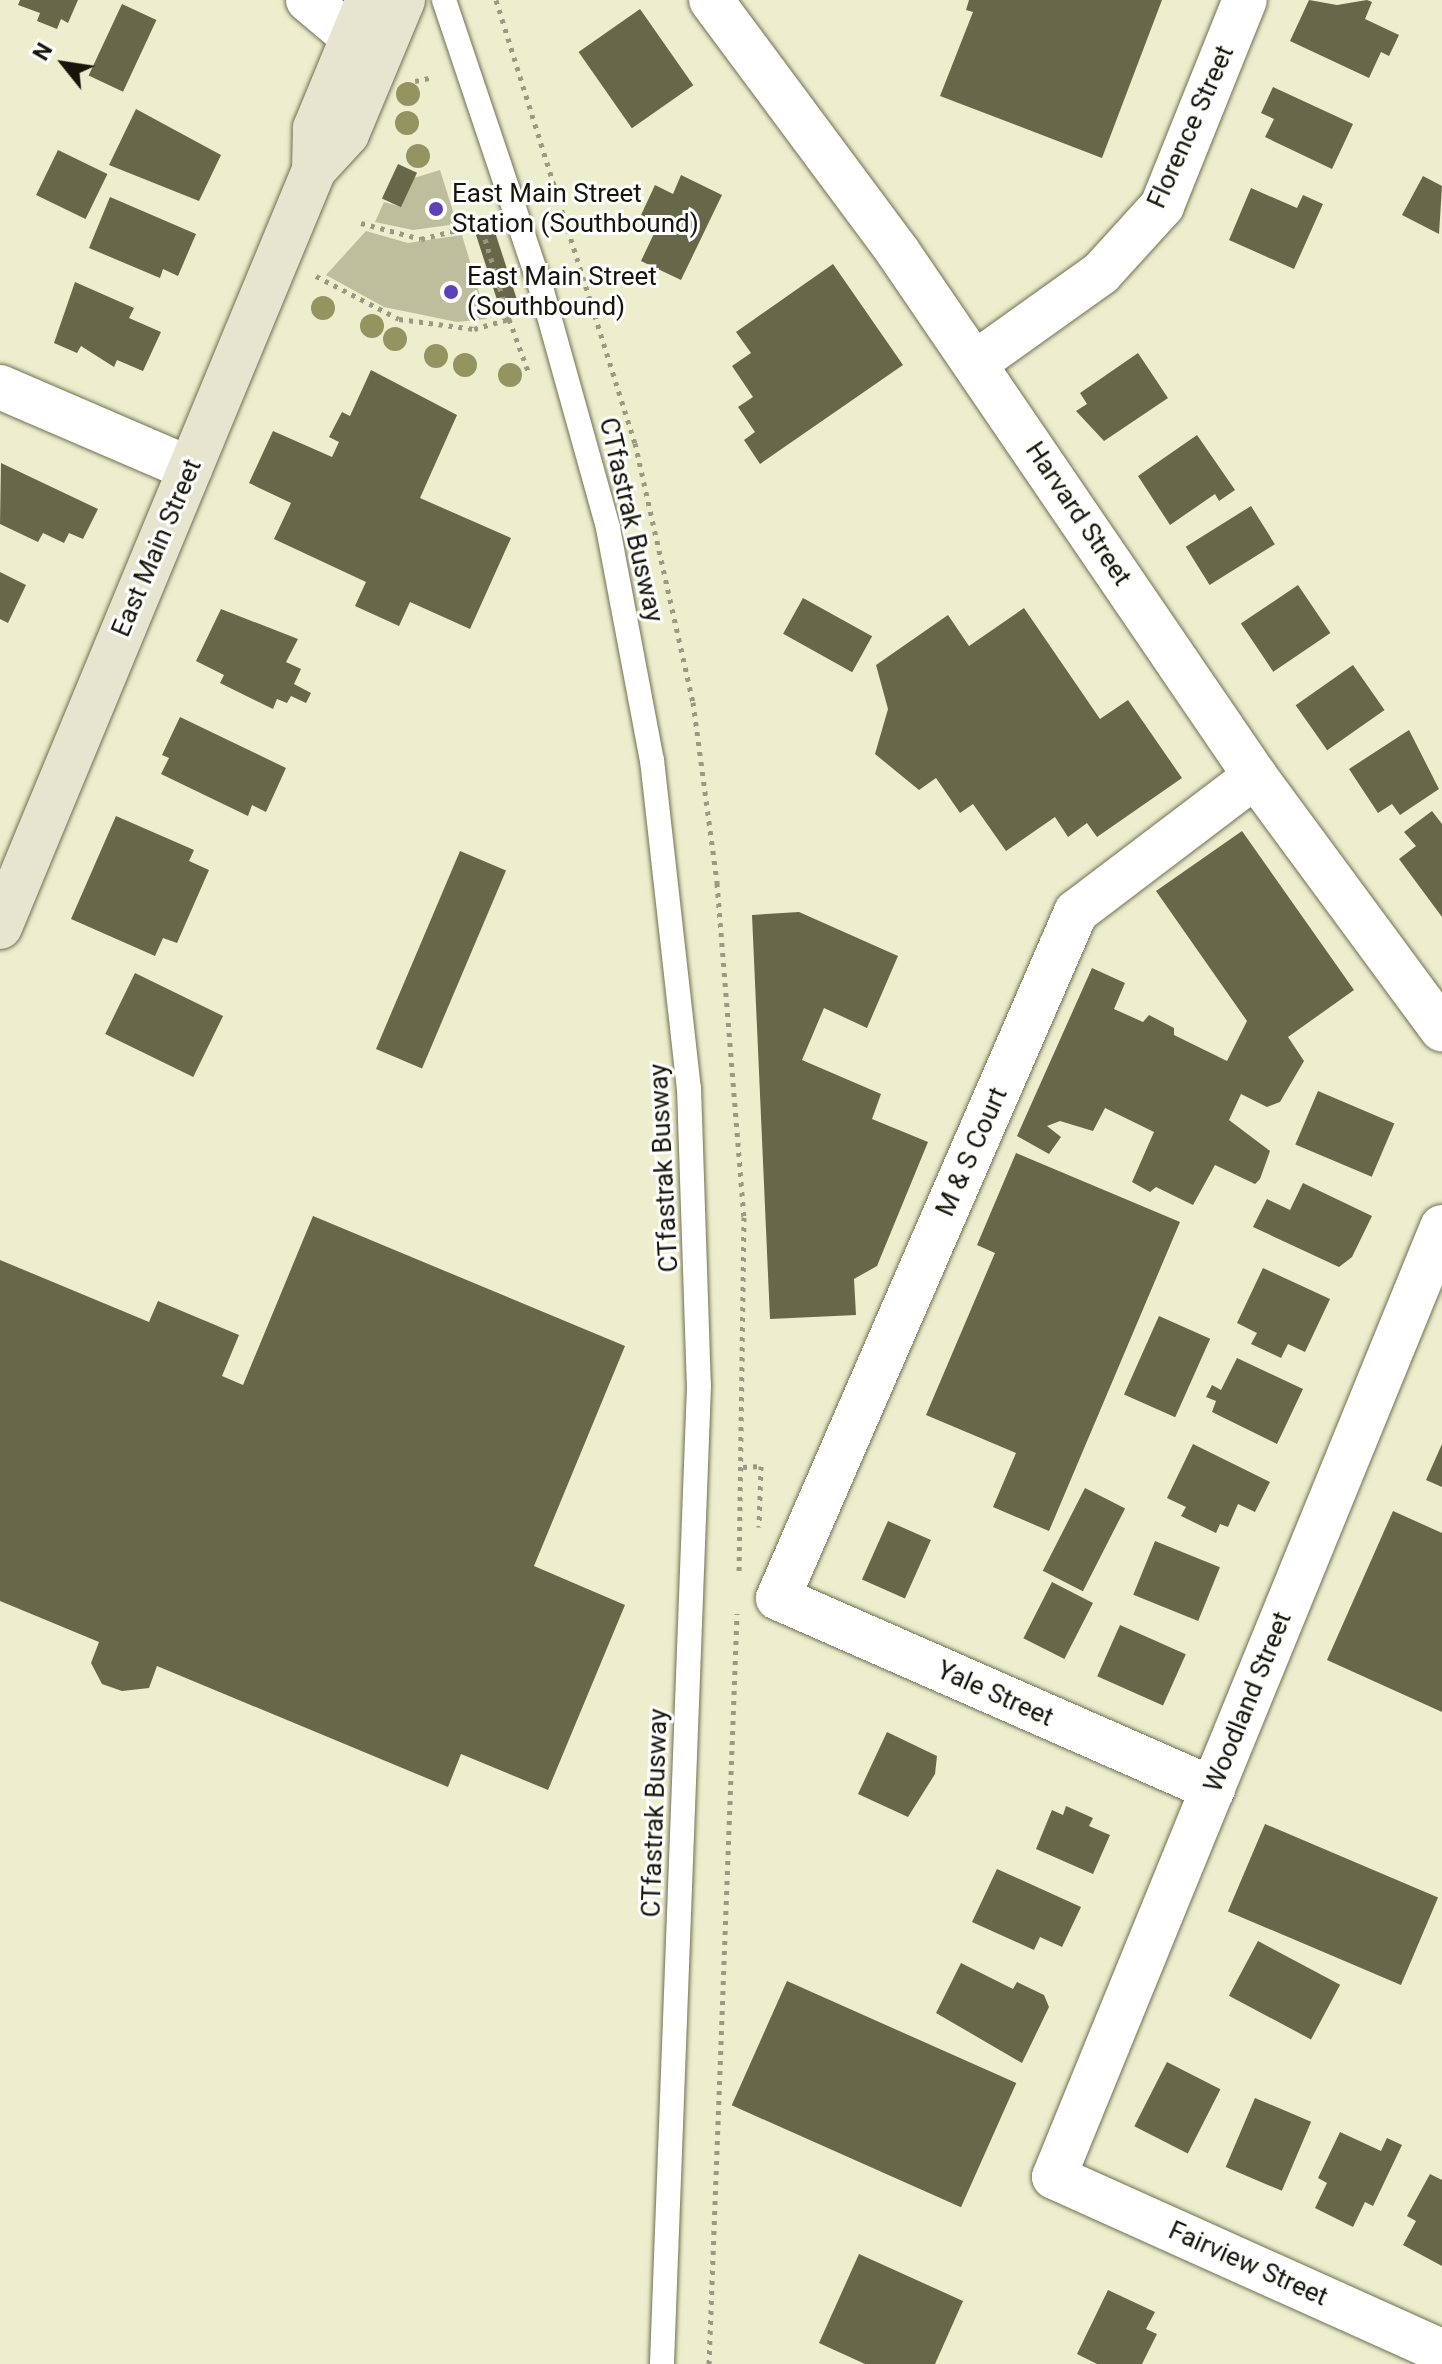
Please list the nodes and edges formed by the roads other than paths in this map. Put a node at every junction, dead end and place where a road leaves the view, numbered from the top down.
1 (308, 0) edge
2 (403, 0) edge
3 (444, 0) edge
4 (711, 0) edge
5 (1245, 0) edge
6 (360, 18) edge
7 (314, 170) junction
8 (975, 363) junction
9 (0, 387) edge
10 (190, 469) junction
11 (1255, 776) junction
12 (0, 927) edge
13 (1442, 1030) edge
14 (1442, 1227) edge
15 (778, 1598) joint
16 (1213, 1789) junction
17 (1054, 2177) joint
18 (1442, 2351) edge
19 (662, 2364) edge

1 - 6 street
2 - 7 main road, East Main Street
3 - 19 lane, CTfastrak Busway
4 - 8 street, Harvard Street
5 - 8 street, Florence Street
6 - 7 main road, East Main Street
7 - 10 main road, East Main Street
8 - 11 street, Harvard Street
9 - 10 street
10 - 12 main road, East Main Street
11 - 13 street, Harvard Street
11 - 15 street, M & S Court
14 - 16 street, Woodland Street
15 - 16 street, Yale Street
16 - 17 street, Woodland Street
17 - 18 street, Fairview Street

